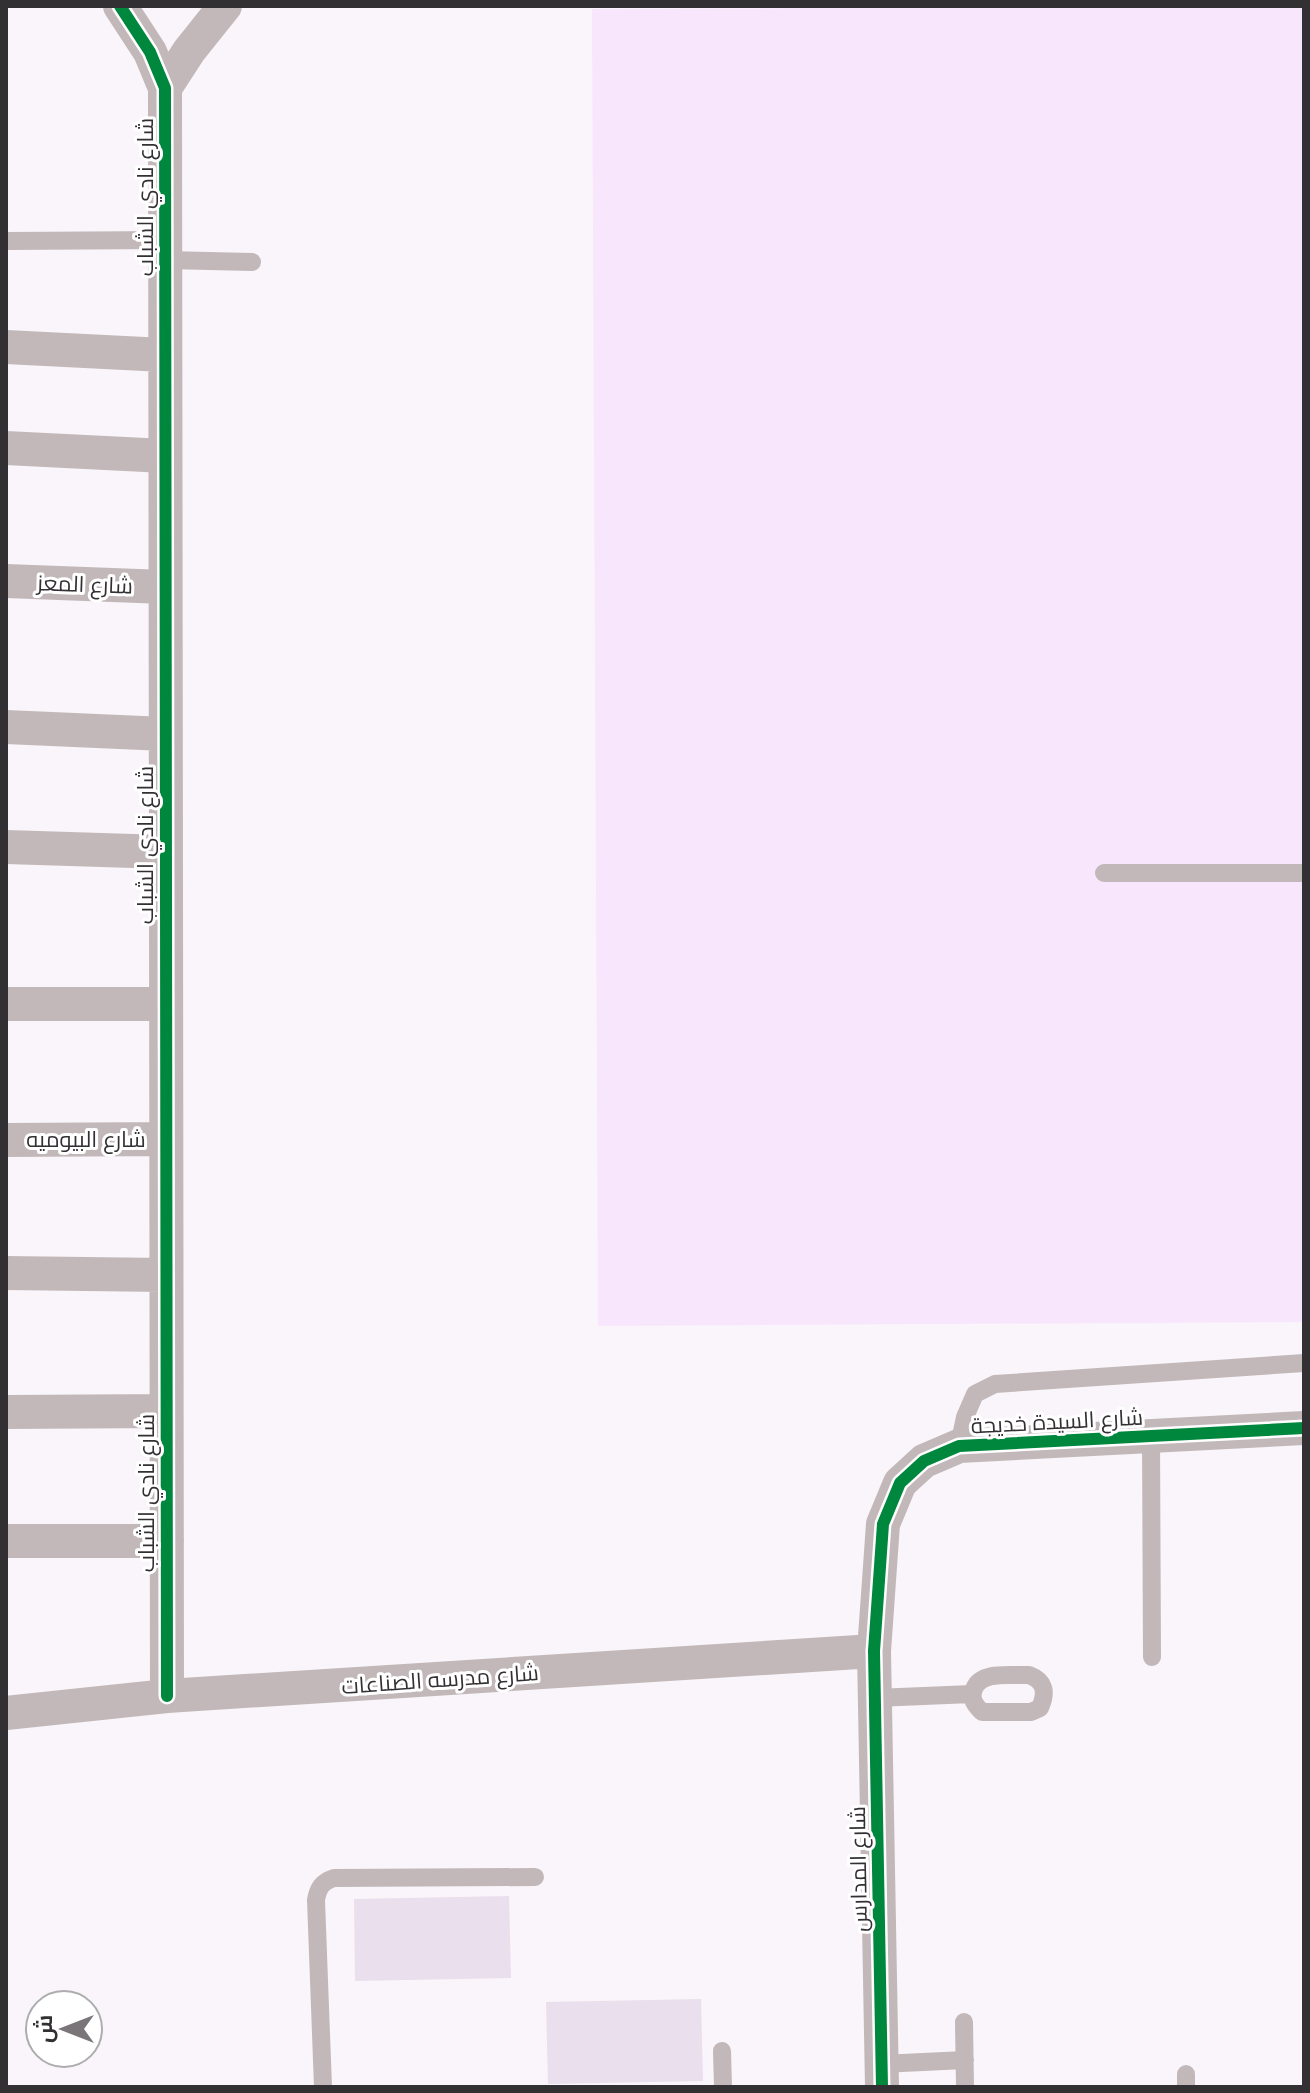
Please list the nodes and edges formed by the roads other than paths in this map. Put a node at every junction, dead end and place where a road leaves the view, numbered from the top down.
1 (120, 6) edge
2 (225, 6) edge
3 (165, 88) junction
4 (6, 241) edge
5 (165, 250) junction
6 (252, 262) dead end
7 (6, 347) edge
8 (164, 355) junction
9 (6, 448) edge
10 (165, 456) junction
11 (6, 581) edge
12 (165, 587) junction
13 (6, 727) edge
14 (165, 734) junction
15 (6, 847) edge
16 (165, 852) junction
17 (1104, 873) dead end
18 (1304, 873) edge
19 (6, 1004) edge
20 (165, 1004) junction
21 (165, 1139) junction
22 (6, 1140) edge
23 (6, 1273) edge
24 (165, 1275) junction
25 (1304, 1363) edge
26 (166, 1411) junction
27 (6, 1412) edge
28 (1304, 1428) edge
29 (1151, 1436) junction
30 (959, 1446) junction
31 (6, 1541) edge
32 (167, 1541) junction
33 (874, 1651) junction
34 (1152, 1657) dead end
35 (972, 1694) dead end
36 (167, 1696) junction
37 (875, 1698) junction
38 (6, 1713) edge
39 (535, 1877) dead end
40 (964, 2022) dead end
41 (722, 2051) dead end
42 (965, 2060) junction
43 (881, 2075) edge
44 (323, 2087) edge
45 (723, 2087) edge
46 (965, 2087) edge

1 - 3 street, شارع نادي الشباب
2 - 3 street, شارع نادي الشباب
3 - 5 street, شارع نادي الشباب
4 - 5 lane
5 - 6 lane
5 - 8 street, شارع نادي الشباب
7 - 8 street
8 - 10 street, شارع نادي الشباب
9 - 10 street
10 - 12 street, شارع نادي الشباب
11 - 12 street, شارع المعز
12 - 14 street, شارع نادي الشباب
13 - 14 street
14 - 16 street, شارع نادي الشباب
15 - 16 street
16 - 20 street, شارع نادي الشباب
17 - 18 lane
19 - 20 street
20 - 21 street, شارع نادي الشباب
21 - 22 street, شارع البيوميه
21 - 24 street, شارع نادي الشباب
23 - 24 street
24 - 26 street, شارع نادي الشباب
25 - 30 lane
26 - 27 street
26 - 32 street, شارع نادي الشباب
28 - 29 street, شارع السيدة خديجة
29 - 30 street, شارع السيدة خديجة
29 - 34 lane
30 - 33 street, شارع السيدة خديجة
31 - 32 street
32 - 36 street, شارع نادي الشباب
33 - 36 street, شارع مدرسه الصناعات
33 - 37 street, شارع المدارس
35 - 37 lane
36 - 38 street, شارع مدرسه الصناعات
37 - 43 street, شارع المدارس
39 - 44 lane
40 - 42 lane
41 - 45 lane
42 - 43 lane
42 - 46 lane

